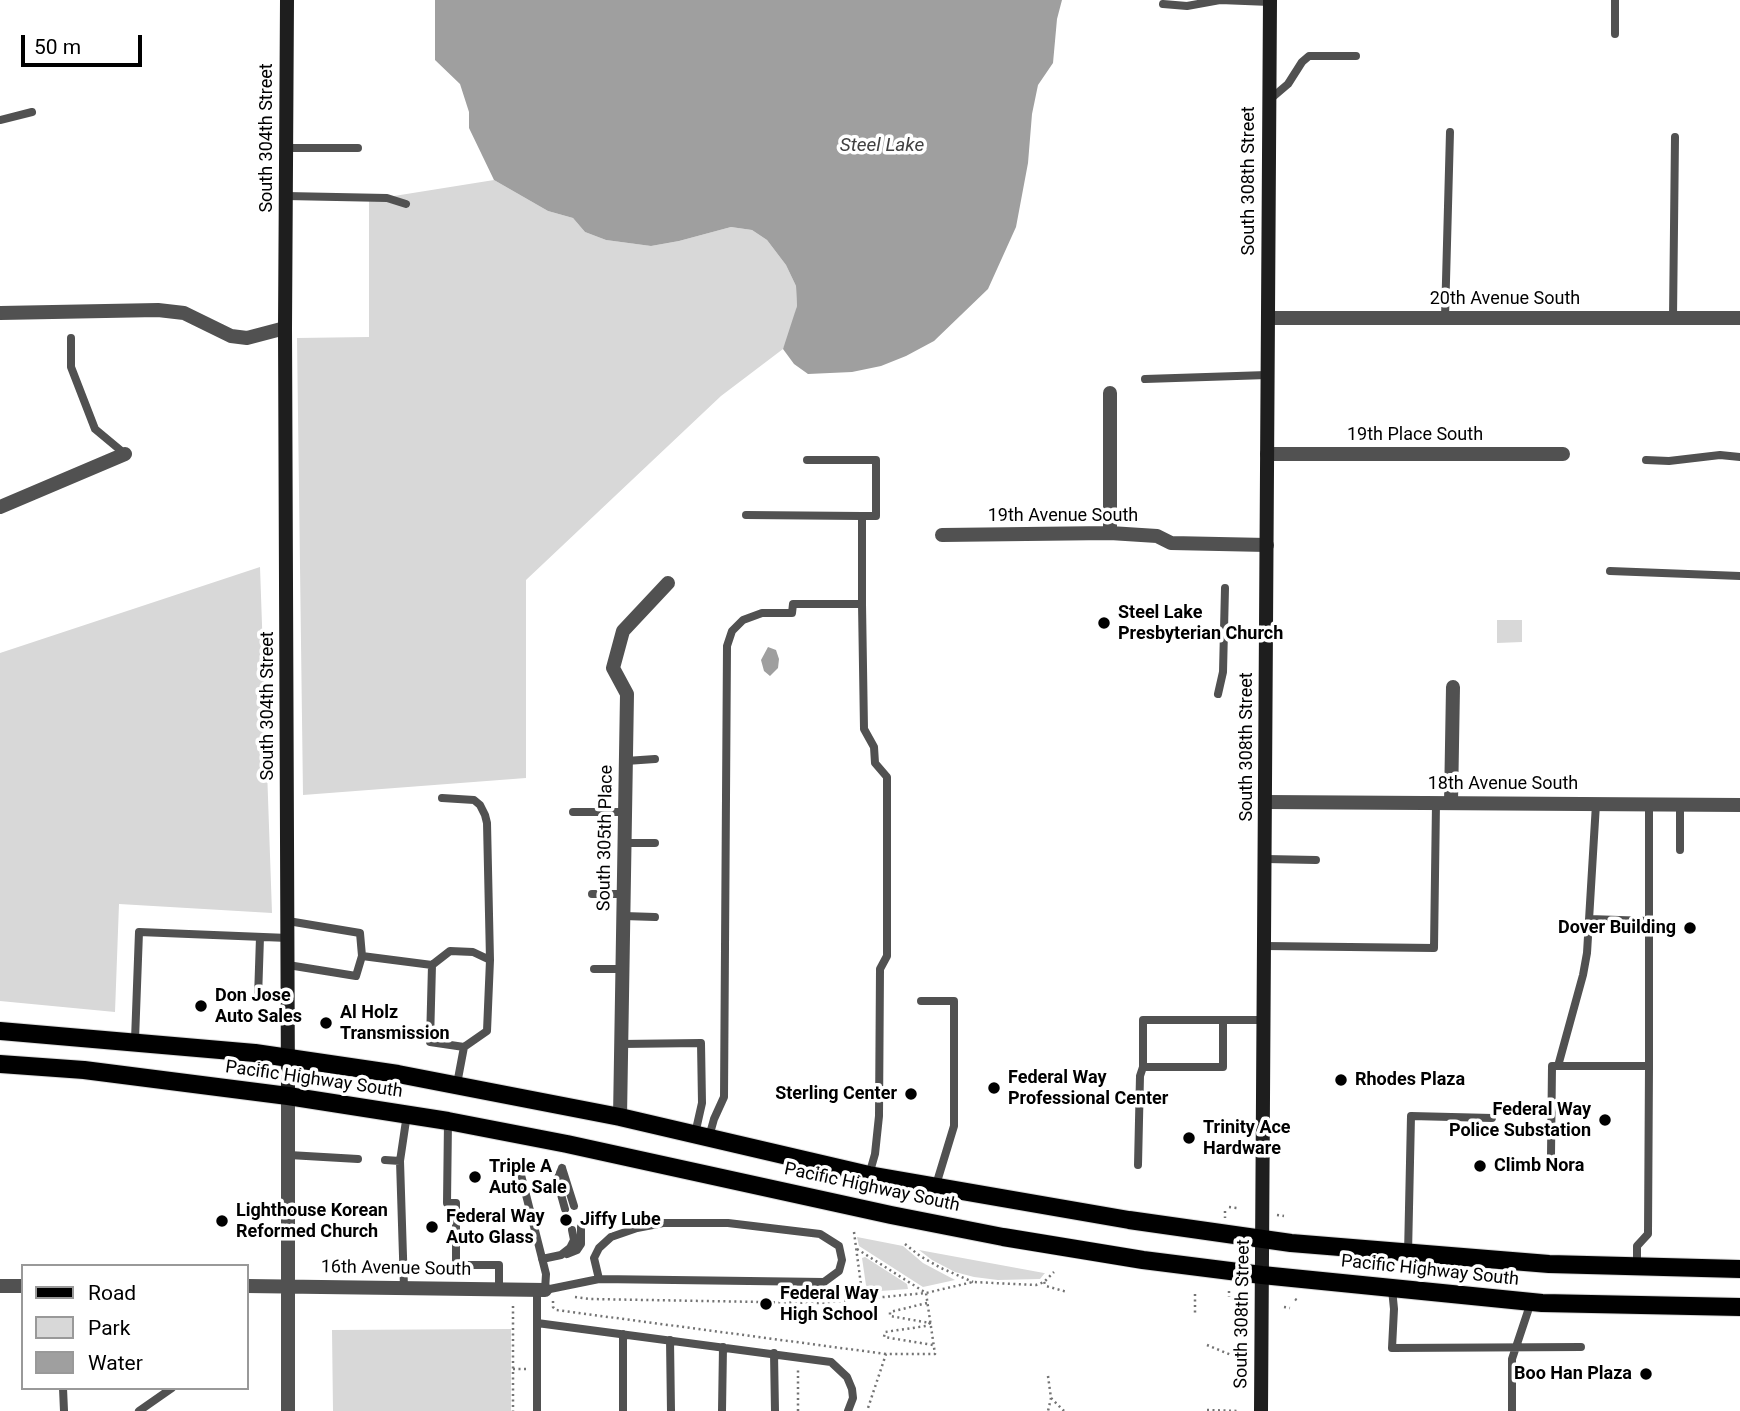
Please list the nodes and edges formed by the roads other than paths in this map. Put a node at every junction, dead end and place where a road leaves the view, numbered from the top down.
1 (287, 0) edge
2 (1615, 0) edge
3 (1270, 1) edge
4 (1163, 4) dead end
5 (1615, 34) dead end
6 (1356, 56) dead end
7 (1268, 101) junction
8 (33, 111) dead end
9 (0, 120) edge
10 (1450, 132) dead end
11 (1675, 136) dead end
12 (286, 148) junction
13 (358, 148) dead end
14 (286, 196) junction
15 (406, 204) dead end
16 (0, 313) edge
17 (1270, 317) junction
18 (1446, 318) junction
19 (1673, 318) junction
20 (1740, 318) edge
21 (285, 328) junction
22 (71, 338) dead end
23 (1267, 375) junction
24 (1145, 379) dead end
25 (1110, 393) dead end
26 (125, 454) joint
27 (1267, 454) junction
28 (1563, 454) dead end
29 (1740, 457) edge
30 (807, 460) dead end
31 (1646, 460) dead end
32 (0, 507) edge
33 (746, 515) dead end
34 (862, 516) junction
35 (1110, 533) junction
36 (942, 536) dead end
37 (1267, 545) junction
38 (1610, 571) dead end
39 (1740, 576) edge
40 (668, 583) dead end
41 (1225, 589) dead end
42 (862, 604) junction
43 (1453, 687) dead end
44 (1218, 694) dead end
45 (655, 759) dead end
46 (626, 761) junction
47 (442, 798) dead end
48 (1266, 802) junction
49 (1444, 803) junction
50 (1596, 804) junction
51 (1649, 804) junction
52 (1680, 804) junction
53 (1740, 805) edge
54 (573, 811) dead end
55 (625, 811) junction
56 (625, 843) junction
57 (655, 843) dead end
58 (1680, 850) dead end
59 (1266, 859) junction
60 (1316, 860) dead end
61 (593, 894) dead end
62 (624, 894) junction
63 (624, 916) junction
64 (655, 916) dead end
65 (1589, 919) junction
66 (288, 921) junction
67 (1649, 921) junction
68 (260, 937) junction
69 (288, 938) junction
70 (1265, 946) junction
71 (362, 956) junction
72 (490, 960) junction
73 (288, 965) junction
74 (432, 965) junction
75 (594, 969) dead end
76 (623, 969) junction
77 (288, 999) junction
78 (921, 1001) dead end
79 (1223, 1020) junction
80 (1265, 1020) junction
81 (0, 1031) edge
82 (135, 1041) junction
83 (621, 1044) junction
84 (464, 1046) junction
85 (288, 1058) junction
86 (0, 1064) edge
87 (1558, 1066) junction
88 (1649, 1066) junction
89 (1143, 1067) junction
90 (457, 1084) junction
91 (288, 1096) junction
92 (407, 1114) junction
93 (620, 1117) junction
94 (1492, 1118) dead end
95 (448, 1121) junction
96 (702, 1136) junction
97 (289, 1155) junction
98 (1551, 1155) dead end
99 (358, 1159) dead end
100 (385, 1160) dead end
101 (400, 1161) junction
102 (1138, 1165) dead end
103 (520, 1171) dead end
104 (869, 1174) junction
105 (936, 1185) junction
106 (574, 1206) dead end
107 (565, 1209) dead end
108 (577, 1229) dead end
109 (1262, 1239) junction
110 (1409, 1254) junction
111 (542, 1259) junction
112 (1637, 1267) junction
113 (1740, 1269) edge
114 (1262, 1275) junction
115 (599, 1279) junction
116 (0, 1286) edge
117 (21, 1286) edge
118 (248, 1286) edge
119 (289, 1286) junction
120 (404, 1288) junction
121 (1392, 1289) junction
122 (499, 1290) junction
123 (547, 1292) junction
124 (1531, 1302) junction
125 (1740, 1307) edge
126 (537, 1323) junction
127 (623, 1334) junction
128 (670, 1340) junction
129 (1581, 1346) dead end
130 (723, 1347) junction
131 (1516, 1347) junction
132 (775, 1353) junction
133 (63, 1390) edge
134 (169, 1390) edge
135 (64, 1411) edge
136 (139, 1411) edge
137 (288, 1411) edge
138 (537, 1411) edge
139 (624, 1411) edge
140 (671, 1411) edge
141 (722, 1411) edge
142 (775, 1411) edge
143 (848, 1411) edge
144 (1261, 1411) edge
145 (1512, 1411) edge

1 - 12 street, South 304th Street
2 - 5 lane
3 - 4 lane
3 - 7 street, South 308th Street
6 - 7 lane
7 - 17 street, South 308th Street
8 - 9 lane
10 - 18 lane
11 - 19 lane
12 - 13 lane
12 - 14 street, South 304th Street
14 - 15 lane
14 - 21 street, South 304th Street
16 - 21 street
17 - 18 street, 20th Avenue South
17 - 23 street, South 308th Street
18 - 19 street, 20th Avenue South
19 - 20 street, 20th Avenue South
21 - 66 street, South 304th Street
22 - 26 lane
23 - 24 lane
23 - 27 street, South 308th Street
25 - 35 street
26 - 32 street
27 - 28 street, 19th Place South
27 - 37 street, South 308th Street
29 - 31 lane
30 - 34 lane
33 - 34 lane
34 - 42 lane
35 - 36 street, 19th Avenue South
35 - 37 street, 19th Avenue South
37 - 48 street, South 308th Street
38 - 39 lane
40 - 46 street, South 305th Place
41 - 44 lane
42 - 96 lane
42 - 104 lane
43 - 49 street
45 - 46 lane
46 - 55 street, South 305th Place
47 - 72 lane
48 - 49 street, 18th Avenue South
48 - 59 street, South 308th Street
49 - 50 street, 18th Avenue South
49 - 70 lane
50 - 51 street, 18th Avenue South
50 - 65 lane
51 - 52 street, 18th Avenue South
51 - 67 lane
52 - 53 street, 18th Avenue South
52 - 58 lane
54 - 55 lane
55 - 56 street, South 305th Place
56 - 57 lane
56 - 62 street, South 305th Place
59 - 60 lane
59 - 70 street, South 308th Street
61 - 62 lane
62 - 63 street, South 305th Place
63 - 64 lane
63 - 76 street, South 305th Place
65 - 67 lane
65 - 87 lane
66 - 69 street, South 304th Street
66 - 71 lane
67 - 88 lane
68 - 69 lane
68 - 77 lane
68 - 82 lane
69 - 73 street, South 304th Street
70 - 80 street, South 308th Street
71 - 73 lane
71 - 74 lane
72 - 74 lane
72 - 84 lane
73 - 77 street, South 304th Street
74 - 84 lane
75 - 76 lane
76 - 83 street, South 305th Place
77 - 85 street, South 304th Street
78 - 105 lane
79 - 80 lane
79 - 89 lane
79 - 89 lane
80 - 109 street, South 308th Street
81 - 82 main road, Pacific Highway South
82 - 85 main road, Pacific Highway South
83 - 93 street, South 305th Place
83 - 96 lane
84 - 90 lane
85 - 90 main road, Pacific Highway South
85 - 91 street, South 304th Street
86 - 91 main road, Pacific Highway South
87 - 88 lane
87 - 98 lane
88 - 112 lane
89 - 102 lane
90 - 93 main road, Pacific Highway South
91 - 92 main road, Pacific Highway South
91 - 97 street, South 304th Street
92 - 95 main road, Pacific Highway South
92 - 101 lane
93 - 96 main road, Pacific Highway South
94 - 110 lane
95 - 114 main road, Pacific Highway South
95 - 122 lane
96 - 104 main road, Pacific Highway South
97 - 99 lane
97 - 119 street, South 304th Street
100 - 101 lane
101 - 120 lane
103 - 111 lane
104 - 105 main road, Pacific Highway South
105 - 109 main road, Pacific Highway South
106 - 107 lane
108 - 111 lane
109 - 110 main road, Pacific Highway South
109 - 114 street, South 308th Street
110 - 112 main road, Pacific Highway South
111 - 123 lane
112 - 113 main road, Pacific Highway South
114 - 121 main road, Pacific Highway South
114 - 144 street, South 308th Street
115 - 115 lane
115 - 123 lane
116 - 117 street
118 - 119 street, 16th Avenue South
119 - 120 street, 16th Avenue South
119 - 137 street, South 304th Street
120 - 122 street, 16th Avenue South
121 - 124 main road, Pacific Highway South
121 - 131 lane
122 - 123 street, 16th Avenue South
123 - 126 lane
124 - 125 main road, Pacific Highway South
124 - 131 lane
126 - 127 lane
126 - 138 lane
127 - 128 lane
127 - 139 lane
128 - 130 lane
128 - 140 lane
129 - 131 lane
130 - 132 lane
130 - 141 lane
131 - 145 lane
132 - 142 lane
132 - 143 lane
133 - 135 lane
134 - 136 lane

